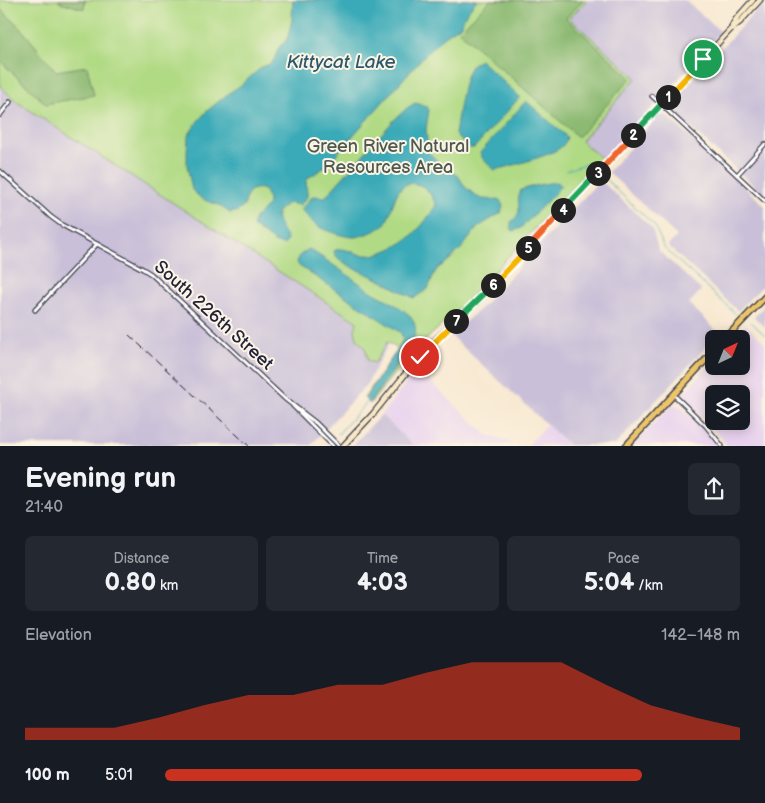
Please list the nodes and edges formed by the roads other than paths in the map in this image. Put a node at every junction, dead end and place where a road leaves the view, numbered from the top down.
1 (752, 0) edge
2 (760, 0) edge
3 (731, 29) junction
4 (652, 96) dead end
5 (10, 102) dead end
6 (662, 104) junction
7 (0, 114) edge
8 (765, 144) edge
9 (0, 170) edge
10 (737, 175) junction
11 (765, 201) edge
12 (97, 244) junction
13 (765, 296) edge
14 (35, 310) dead end
15 (733, 330) edge
16 (705, 361) edge
17 (674, 394) junction
18 (285, 399) junction
19 (333, 446) edge
20 (339, 446) edge
21 (343, 446) edge
22 (626, 446) edge
23 (722, 446) edge

1 - 3 street
2 - 3 street
3 - 6 street
4 - 6 street
5 - 7 street
6 - 10 street
6 - 21 street
8 - 10 street
9 - 12 street, South 226th Street
10 - 11 street
12 - 14 street
12 - 18 street, South 226th Street
13 - 15 main road
16 - 17 main road
17 - 22 main road
17 - 23 street
18 - 19 street, South 226th Street
18 - 20 street, South 226th Street

